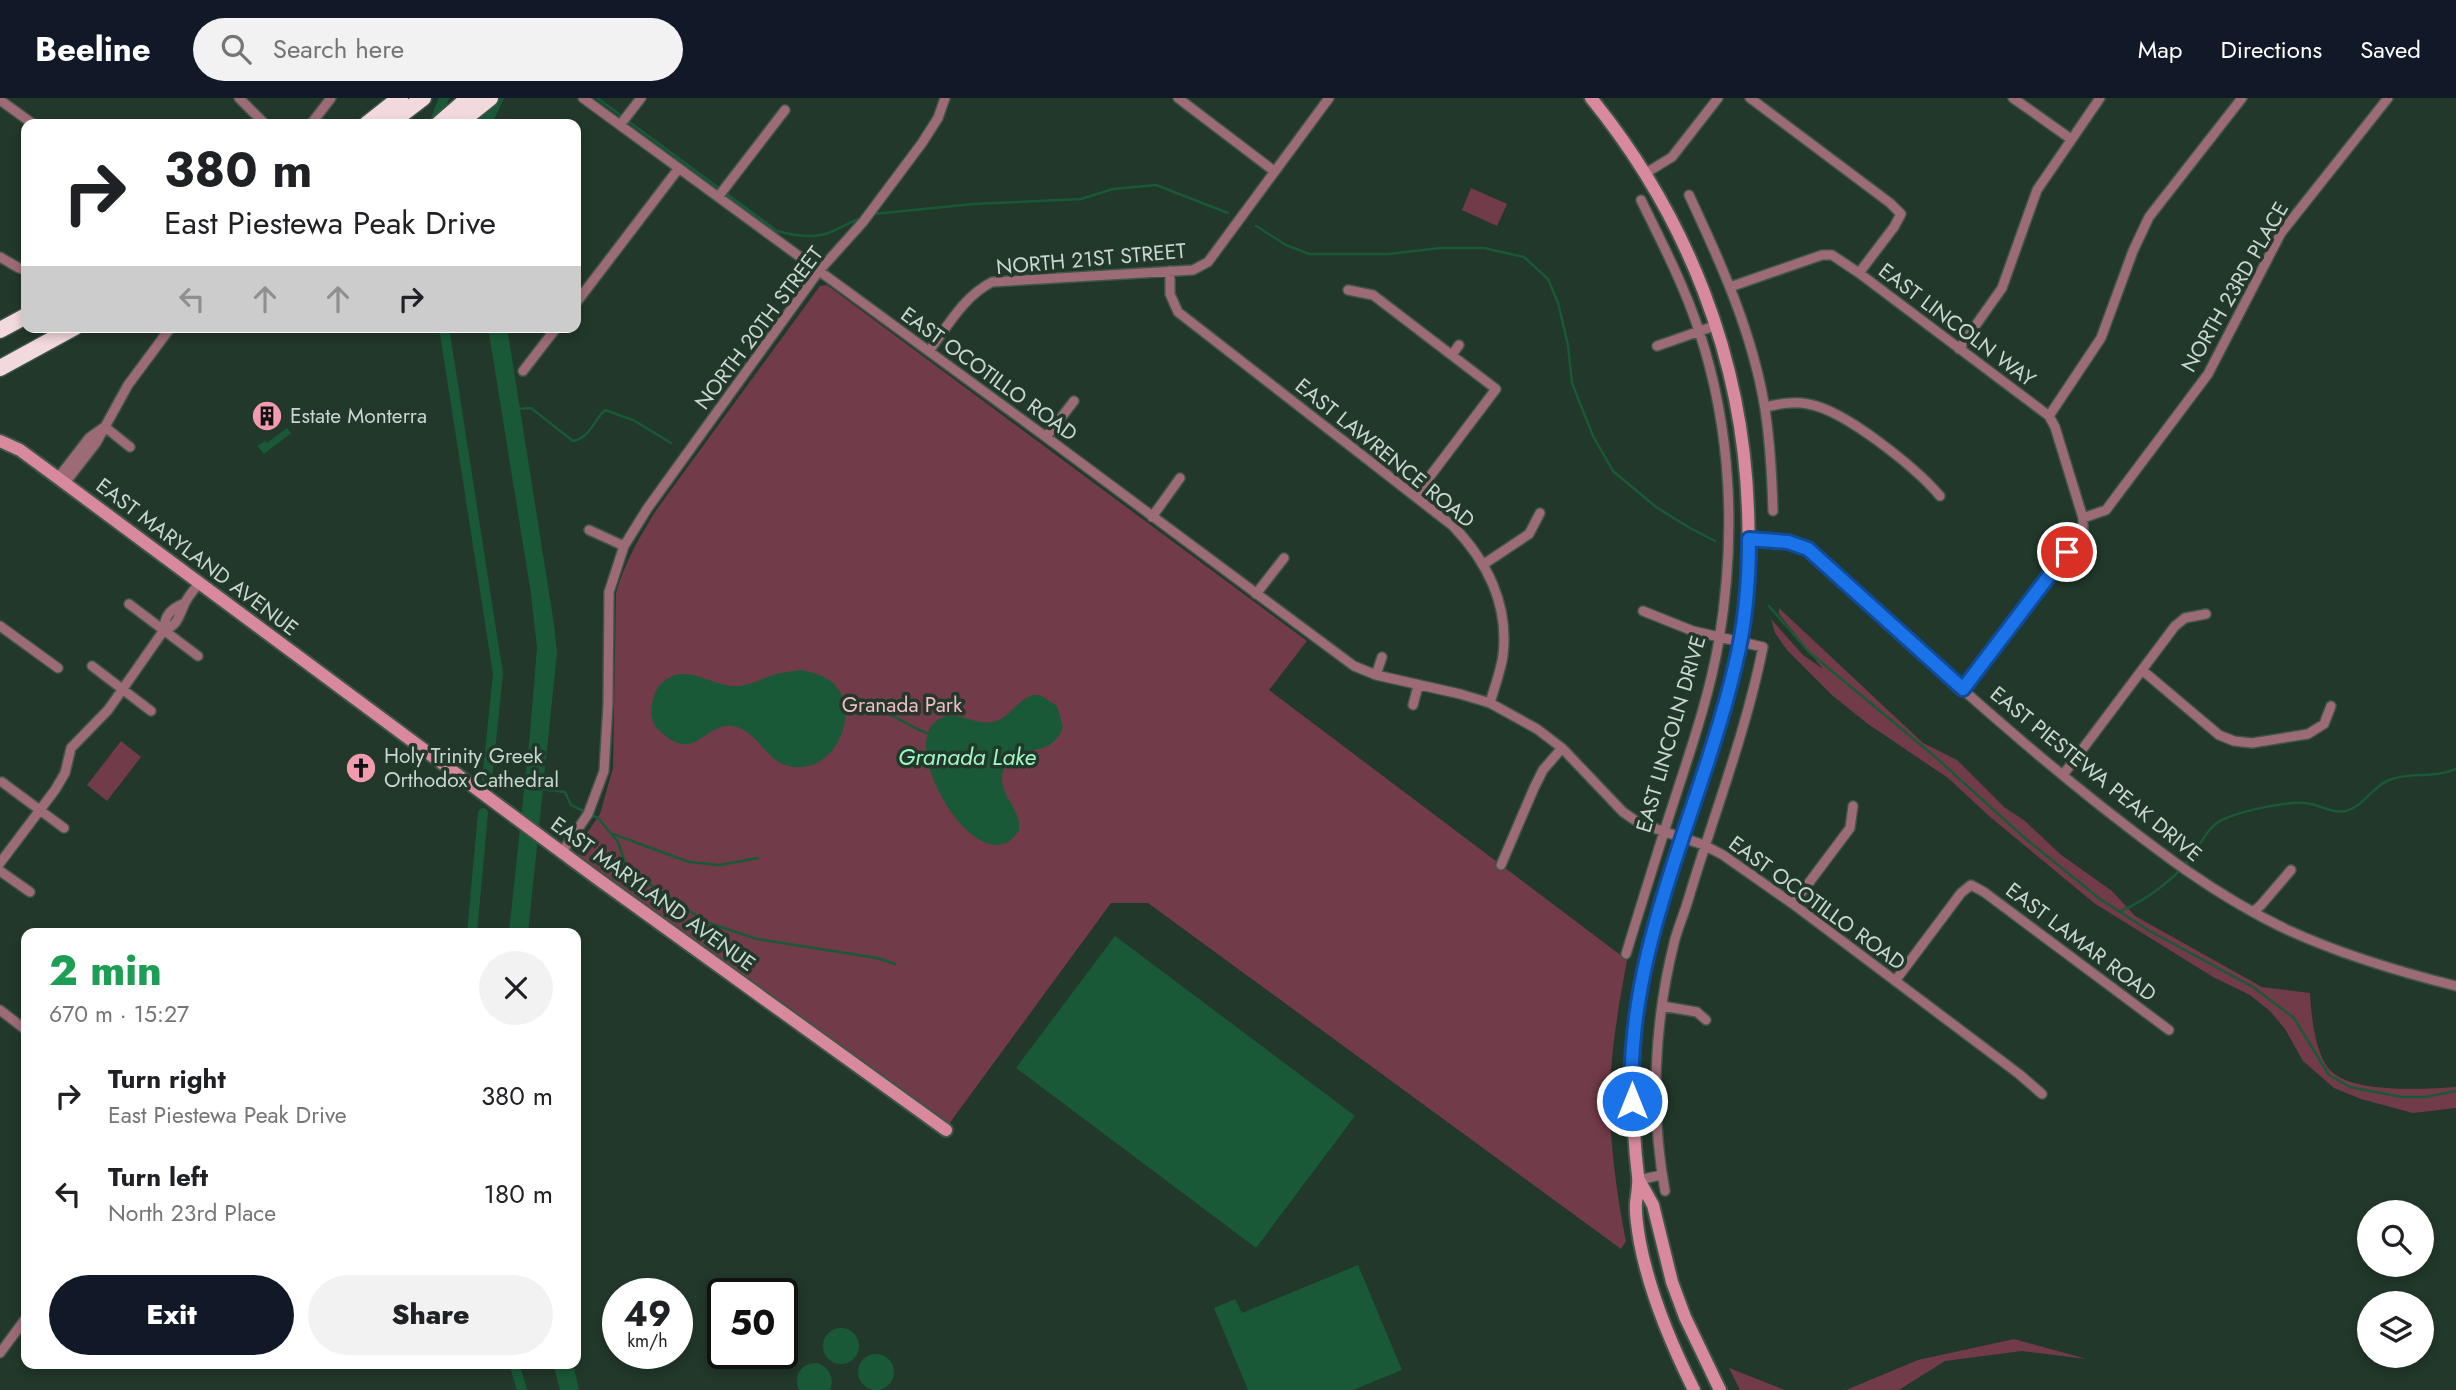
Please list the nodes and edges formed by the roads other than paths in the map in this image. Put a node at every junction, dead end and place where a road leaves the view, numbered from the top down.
1 (239, 98) edge
2 (331, 98) edge
3 (423, 98) edge
4 (469, 98) edge
5 (490, 98) edge
6 (583, 98) edge
7 (641, 98) edge
8 (945, 98) edge
9 (1178, 98) edge
10 (1329, 98) edge
11 (1591, 98) edge
12 (1718, 98) edge
13 (1750, 98) edge
14 (2013, 98) edge
15 (2100, 98) edge
16 (2242, 98) edge
17 (2388, 98) edge
18 (0, 100) edge
19 (398, 100) edge
20 (785, 110) dead end
21 (26, 119) edge
22 (260, 119) edge
23 (315, 119) edge
24 (373, 119) edge
25 (397, 119) edge
26 (445, 119) edge
27 (461, 119) edge
28 (620, 125) junction
29 (2071, 139) junction
30 (679, 168) junction
31 (1274, 171) junction
32 (1646, 173) junction
33 (1689, 195) dead end
34 (718, 197) junction
35 (1641, 200) dead end
36 (0, 257) edge
37 (21, 268) edge
38 (1170, 271) junction
39 (818, 272) junction
40 (1858, 273) junction
41 (1730, 287) junction
42 (1348, 290) dead end
43 (581, 296) edge
44 (21, 319) edge
45 (1717, 325) junction
46 (0, 330) edge
47 (1700, 332) junction
48 (64, 333) edge
49 (167, 333) edge
50 (552, 333) edge
51 (1459, 345) dead end
52 (1657, 345) dead end
53 (1959, 349) junction
54 (929, 351) junction
55 (1452, 355) junction
56 (0, 368) edge
57 (523, 371) dead end
58 (1074, 401) dead end
59 (1765, 407) junction
60 (2049, 416) junction
61 (105, 427) junction
62 (1046, 437) junction
63 (0, 441) edge
64 (130, 446) dead end
65 (1180, 478) dead end
66 (62, 481) junction
67 (1415, 496) junction
68 (1940, 496) dead end
69 (1773, 511) dead end
70 (1540, 513) dead end
71 (1152, 517) junction
72 (2083, 518) junction
73 (590, 530) dead end
74 (1749, 539) junction
75 (624, 546) junction
76 (1284, 558) dead end
77 (1484, 564) junction
78 (199, 583) junction
79 (1256, 594) junction
80 (129, 604) dead end
81 (1643, 611) dead end
82 (2206, 614) dead end
83 (0, 626) edge
84 (164, 630) junction
85 (1720, 638) junction
86 (1740, 640) junction
87 (198, 656) dead end
88 (1382, 657) dead end
89 (92, 666) dead end
90 (58, 668) dead end
91 (2142, 670) junction
92 (1376, 675) junction
93 (1418, 686) junction
94 (123, 689) junction
95 (1963, 689) junction
96 (1490, 703) junction
97 (1413, 705) dead end
98 (2331, 706) dead end
99 (151, 711) dead end
100 (1562, 748) junction
101 (2063, 775) junction
102 (2, 782) dead end
103 (1853, 806) dead end
104 (40, 810) junction
105 (64, 828) dead end
106 (1664, 832) junction
107 (1682, 838) junction
108 (0, 844) edge
109 (1704, 845) junction
110 (12, 846) junction
111 (562, 852) junction
112 (0, 863) edge
113 (1501, 865) dead end
114 (2291, 870) dead end
115 (0, 871) edge
116 (30, 892) dead end
117 (1793, 904) junction
118 (2253, 912) junction
119 (1626, 954) dead end
120 (1895, 981) junction
121 (2456, 986) edge
122 (1662, 1006) junction
123 (0, 1010) edge
124 (1706, 1020) dead end
125 (21, 1026) edge
126 (2169, 1030) dead end
127 (2042, 1094) dead end
128 (946, 1129) dead end
129 (1661, 1175) junction
130 (1639, 1180) junction
131 (1665, 1191) dead end
132 (21, 1325) edge
133 (0, 1353) edge
134 (1694, 1390) edge
135 (1720, 1390) edge

1 - 22 street
2 - 23 street
3 - 25 highway
4 - 26 highway
5 - 27 highway
6 - 28 street, EAST OCOTILLO ROAD
7 - 28 street
8 - 39 street, NORTH 20TH STREET
9 - 31 street
10 - 31 street, NORTH 21ST STREET
11 - 32 main road, EAST LINCOLN DRIVE
12 - 32 street
13 - 40 street
14 - 29 street
15 - 29 street
16 - 60 street
17 - 72 street, NORTH 23RD PLACE
18 - 21 street
19 - 24 highway
20 - 34 street
28 - 30 street, EAST OCOTILLO ROAD
29 - 53 street
30 - 34 street, EAST OCOTILLO ROAD
30 - 43 street
31 - 38 street, NORTH 21ST STREET
32 - 45 main road, EAST LINCOLN DRIVE
33 - 41 street
34 - 39 street, EAST OCOTILLO ROAD
35 - 47 street, EAST LINCOLN DRIVE
36 - 37 street
38 - 54 street, NORTH 21ST STREET
38 - 67 street, EAST LAWRENCE ROAD
39 - 54 street, EAST OCOTILLO ROAD
39 - 75 street, NORTH 20TH STREET
40 - 41 street, EAST LINCOLN WAY
40 - 53 street, EAST LINCOLN WAY
41 - 59 street
42 - 55 street
44 - 46 highway
45 - 47 street
45 - 74 main road, EAST LINCOLN DRIVE
47 - 52 street
47 - 85 street, EAST LINCOLN DRIVE
48 - 56 highway
49 - 61 street
50 - 57 street
51 - 55 street
53 - 60 street, EAST LINCOLN WAY
54 - 62 street, EAST OCOTILLO ROAD
55 - 67 street
58 - 62 street
59 - 68 street
59 - 69 street
60 - 72 street
61 - 64 street
61 - 66 street
62 - 71 street, EAST OCOTILLO ROAD
63 - 66 main road, EAST MARYLAND AVENUE
65 - 71 street
66 - 78 main road, EAST MARYLAND AVENUE
67 - 77 street, EAST LAWRENCE ROAD
70 - 77 street
71 - 79 street, EAST OCOTILLO ROAD
72 - 95 street
73 - 75 street
74 - 86 main road, EAST LINCOLN DRIVE
74 - 95 street, EAST PIESTEWA PEAK DRIVE
75 - 111 street, NORTH 20TH STREET
76 - 79 street
77 - 96 street, EAST LAWRENCE ROAD
78 - 84 street
78 - 111 main road, EAST MARYLAND AVENUE
79 - 92 street, EAST OCOTILLO ROAD
80 - 84 street
81 - 85 street
82 - 91 street
83 - 90 street
84 - 87 street
84 - 94 street
85 - 86 street
85 - 106 street, EAST LINCOLN DRIVE
86 - 107 main road, EAST LINCOLN DRIVE
86 - 109 street, EAST LINCOLN DRIVE
88 - 92 street
89 - 94 street
91 - 98 street
91 - 101 street
92 - 93 street, EAST OCOTILLO ROAD
93 - 96 street, EAST OCOTILLO ROAD
93 - 97 street
94 - 99 street
94 - 104 street
95 - 101 street, EAST PIESTEWA PEAK DRIVE
96 - 100 street, EAST OCOTILLO ROAD
100 - 106 street, EAST OCOTILLO ROAD
100 - 113 street
101 - 118 street, EAST PIESTEWA PEAK DRIVE
102 - 104 street
103 - 117 street
104 - 105 street
104 - 110 street
106 - 107 street, EAST OCOTILLO ROAD
106 - 119 street, EAST LINCOLN DRIVE
107 - 109 street, EAST OCOTILLO ROAD
107 - 130 main road, EAST LINCOLN DRIVE
108 - 110 street
109 - 117 street, EAST OCOTILLO ROAD
109 - 122 street, EAST LINCOLN DRIVE
110 - 112 street
111 - 128 main road, EAST MARYLAND AVENUE
114 - 118 street
115 - 116 street
117 - 120 street, EAST OCOTILLO ROAD
118 - 121 street, EAST PIESTEWA PEAK DRIVE
120 - 126 street, EAST LAMAR ROAD
120 - 127 street, EAST OCOTILLO ROAD
122 - 124 street
122 - 129 street, EAST LINCOLN DRIVE
123 - 125 street
129 - 130 street
129 - 131 street, EAST LINCOLN DRIVE
130 - 134 main road, EAST LINCOLN DRIVE
130 - 135 main road, EAST LINCOLN DRIVE
132 - 133 street

